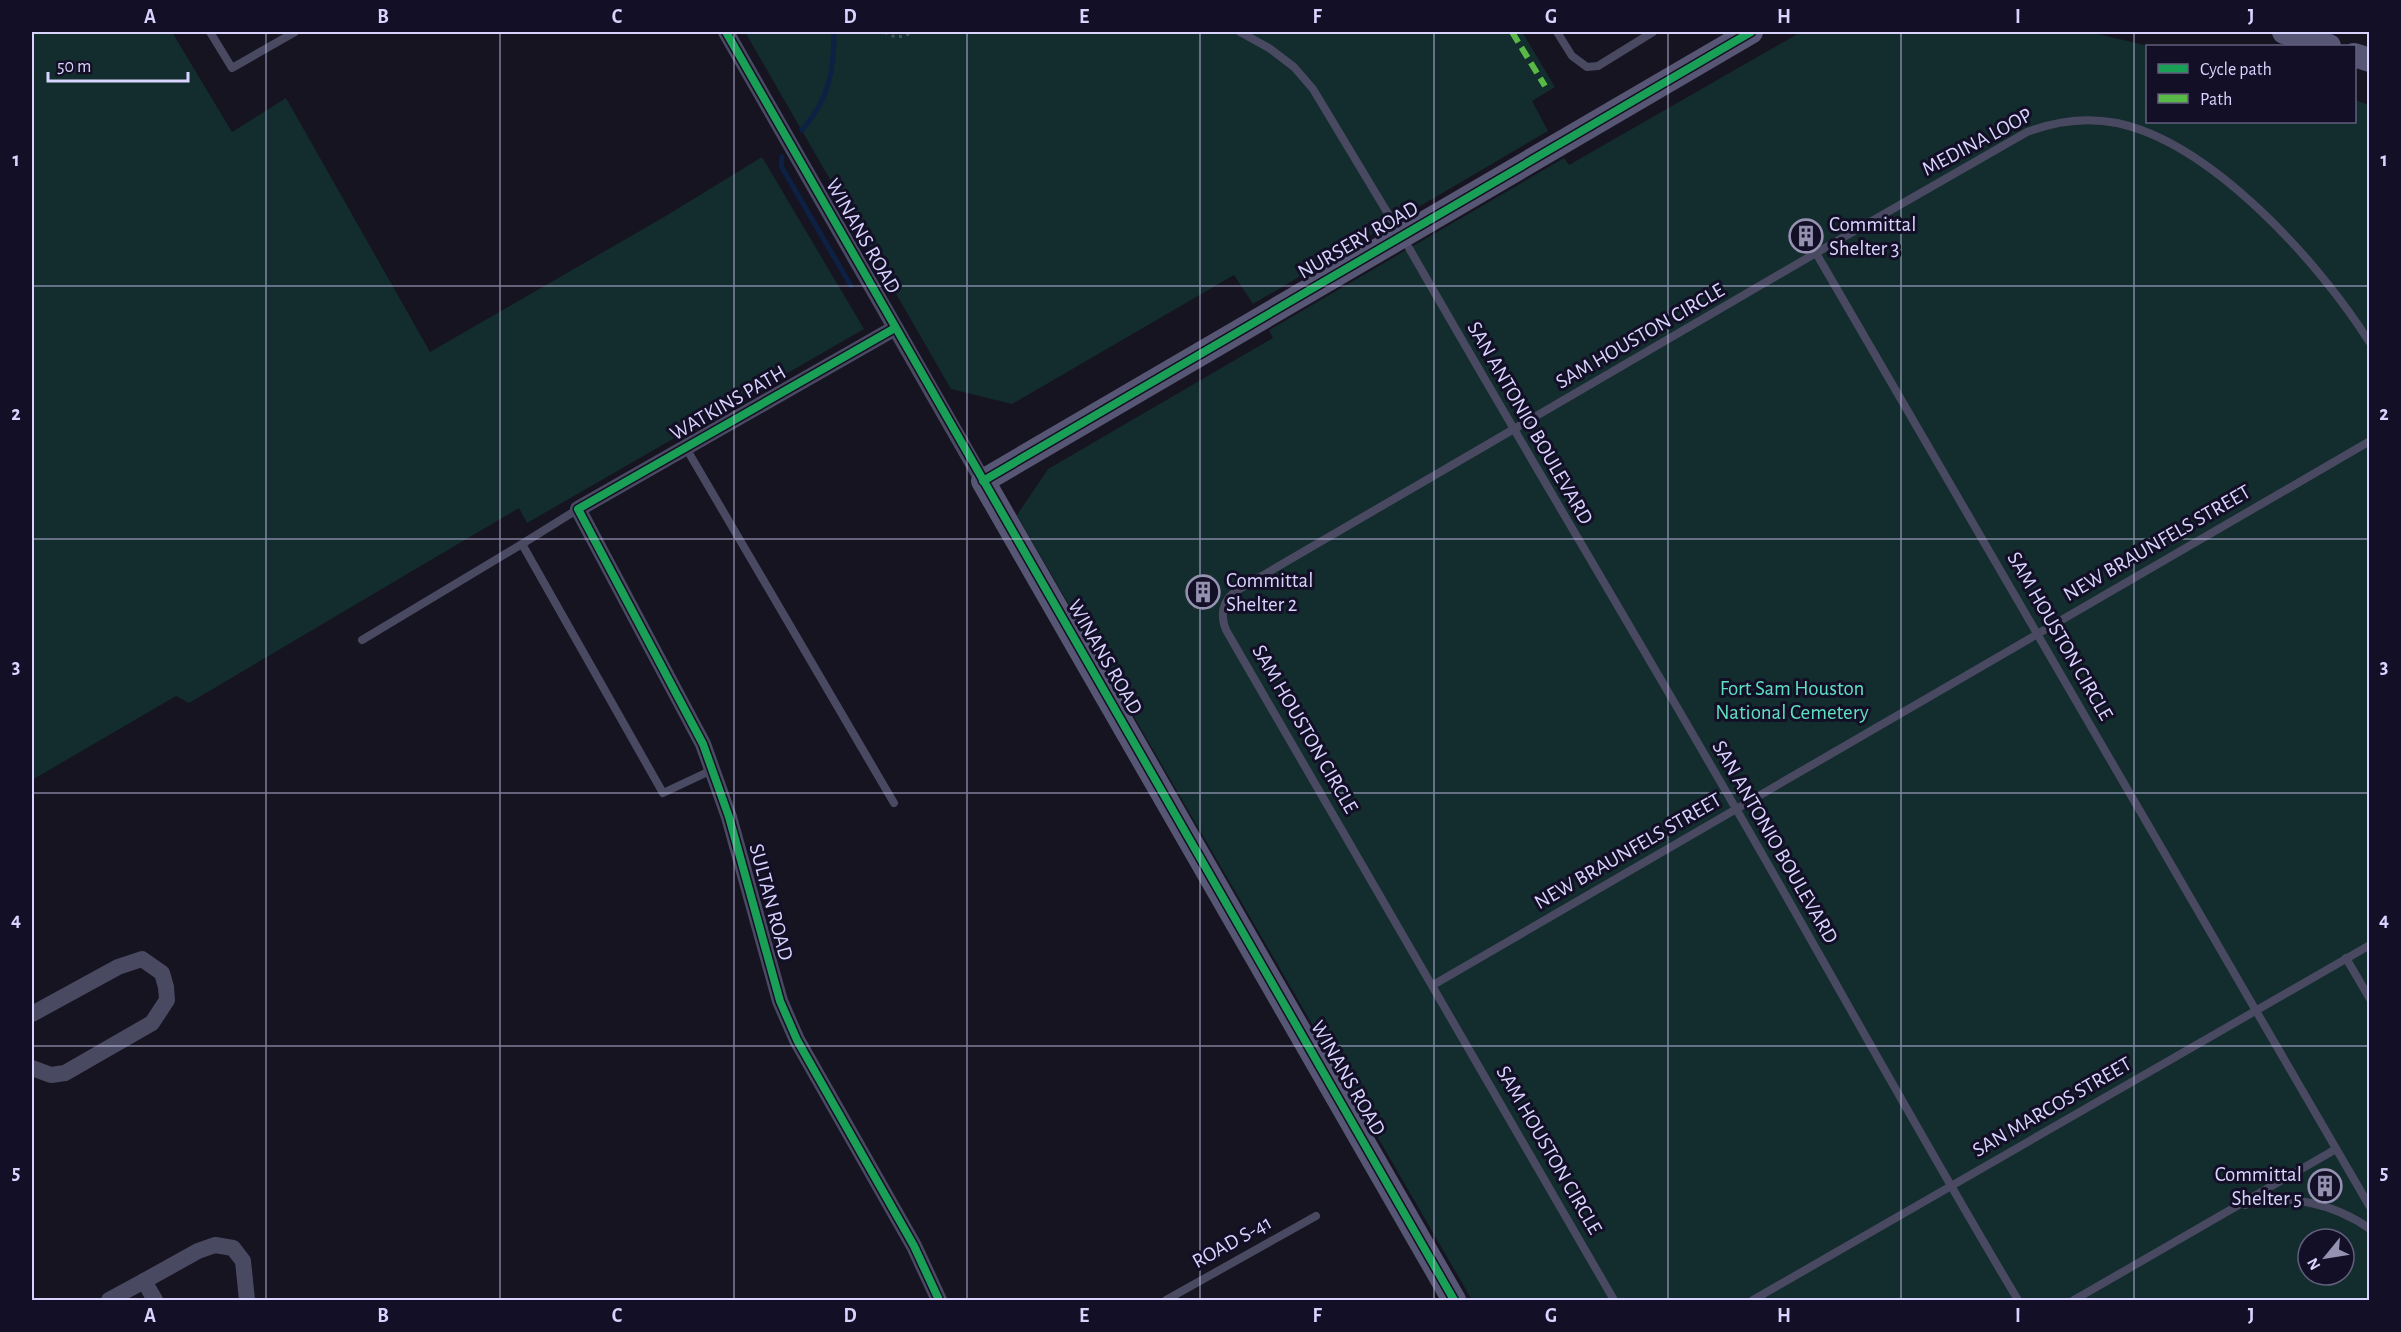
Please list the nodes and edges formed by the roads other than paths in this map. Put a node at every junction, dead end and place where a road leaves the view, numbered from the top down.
1 (210, 32) edge
2 (295, 32) edge
3 (726, 32) edge
4 (1240, 32) edge
5 (1557, 32) edge
6 (1653, 32) edge
7 (1750, 32) edge
8 (2284, 32) edge
9 (2326, 45) edge
10 (1393, 222) dead end
11 (1408, 248) dead end
12 (1816, 253) junction
13 (895, 328) junction
14 (2370, 343) edge
15 (1513, 431) junction
16 (2370, 441) edge
17 (686, 448) junction
18 (983, 481) junction
19 (578, 509) junction
20 (522, 544) junction
21 (2037, 633) junction
22 (362, 640) dead end
23 (712, 770) junction
24 (894, 803) dead end
25 (1736, 808) junction
26 (2370, 945) edge
27 (2346, 958) junction
28 (1433, 985) junction
29 (2370, 999) edge
30 (2255, 1009) junction
31 (32, 1014) edge
32 (32, 1068) edge
33 (2336, 1149) junction
34 (1950, 1187) junction
35 (2370, 1207) edge
36 (2233, 1209) junction
37 (1316, 1216) dead end
38 (2370, 1229) edge
39 (144, 1281) junction
40 (110, 1300) edge
41 (155, 1300) edge
42 (248, 1300) edge
43 (939, 1300) edge
44 (1166, 1300) edge
45 (1454, 1300) edge
46 (1614, 1300) edge
47 (1753, 1300) edge
48 (2018, 1300) edge
49 (2074, 1300) edge

1 - 2 lane
3 - 13 street, WINANS ROAD
4 - 10 lane
5 - 6 lane
7 - 18 street, NURSERY ROAD
8 - 9 street
11 - 15 lane, SAN ANTONIO BOULEVARD
12 - 14 lane, MEDINA LOOP
12 - 15 lane, SAM HOUSTON CIRCLE
12 - 21 lane, SAM HOUSTON CIRCLE
13 - 17 street, WATKINS PATH
13 - 18 street, WINANS ROAD
15 - 25 lane, SAN ANTONIO BOULEVARD
15 - 28 lane, SAM HOUSTON CIRCLE
16 - 21 lane, NEW BRAUNFELS STREET
17 - 19 street, WATKINS PATH
17 - 24 lane
18 - 45 street, WINANS ROAD
19 - 20 lane
19 - 23 street, SULTAN ROAD
20 - 22 lane
20 - 23 lane
21 - 25 lane, NEW BRAUNFELS STREET
21 - 30 lane, SAM HOUSTON CIRCLE
23 - 43 street, SULTAN ROAD
25 - 28 lane, NEW BRAUNFELS STREET
25 - 34 lane, SAN ANTONIO BOULEVARD
26 - 27 lane, SAN MARCOS STREET
27 - 29 lane
27 - 30 lane, SAN MARCOS STREET
28 - 46 lane, SAM HOUSTON CIRCLE
30 - 33 lane, SAM HOUSTON CIRCLE
30 - 34 lane, SAN MARCOS STREET
31 - 32 street
33 - 35 lane, SAM HOUSTON CIRCLE
33 - 36 lane
34 - 47 lane, SAN MARCOS STREET
34 - 48 lane, SAN ANTONIO BOULEVARD
36 - 38 lane
36 - 49 lane
37 - 44 lane, ROAD S-41
39 - 40 street
39 - 41 street
39 - 42 street

